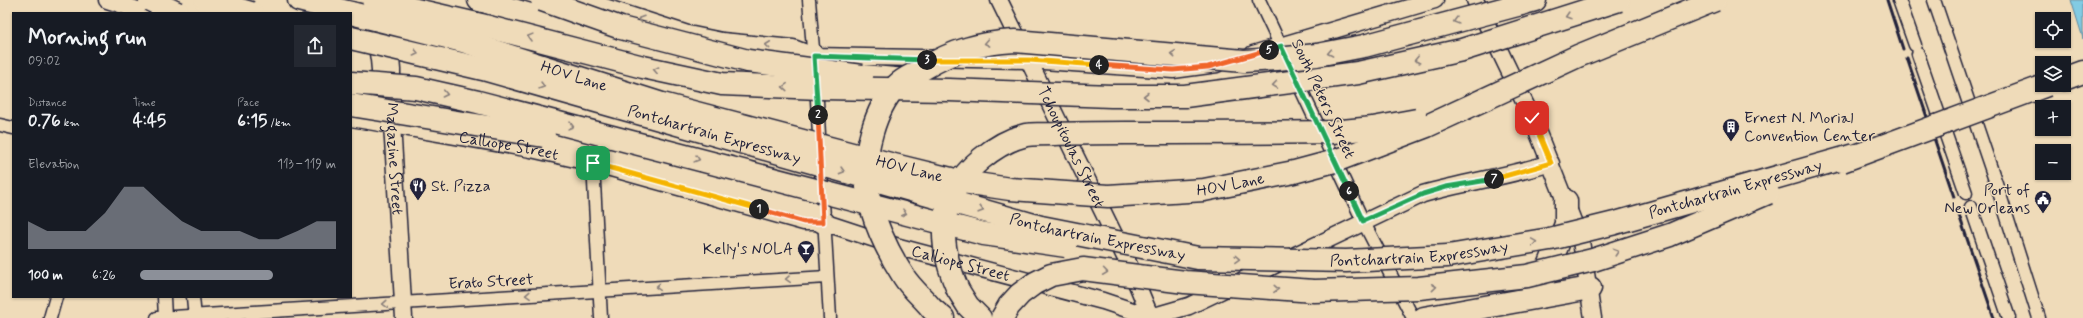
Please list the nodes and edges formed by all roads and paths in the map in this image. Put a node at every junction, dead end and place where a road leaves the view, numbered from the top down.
1 (107, 0) edge
2 (150, 0) edge
3 (174, 0) edge
4 (206, 0) edge
5 (225, 0) edge
6 (299, 0) edge
7 (366, 0) edge
8 (373, 0) edge
9 (386, 0) edge
10 (479, 0) edge
11 (542, 0) edge
12 (583, 0) edge
13 (809, 0) edge
14 (999, 0) edge
15 (1259, 0) edge
16 (1435, 0) edge
17 (1475, 0) edge
18 (1536, 0) edge
19 (1619, 0) edge
20 (1715, 0) edge
21 (1899, 0) edge
22 (1934, 0) edge
23 (129, 6) edge
24 (144, 12) edge
25 (174, 12) edge
26 (176, 12) edge
27 (227, 12) edge
28 (248, 12) edge
29 (347, 12) edge
30 (352, 13) edge
31 (352, 38) edge
32 (1281, 46) junction
33 (814, 56) junction
34 (1029, 60) junction
35 (2083, 72) edge
36 (2071, 76) edge
37 (352, 83) edge
38 (2035, 89) edge
39 (950, 90) junction
40 (1472, 104) junction
41 (352, 105) edge
42 (352, 116) edge
43 (352, 116) edge
44 (392, 124) junction
45 (0, 125) edge
46 (12, 128) edge
47 (1854, 155) junction
48 (593, 163) junction
49 (1551, 163) junction
50 (1966, 193) dead end
51 (1566, 201) junction
52 (1971, 208) dead end
53 (1363, 221) junction
54 (823, 222) junction
55 (1198, 258) junction
56 (827, 277) junction
57 (1590, 288) junction
58 (599, 291) junction
59 (56, 298) edge
60 (164, 298) edge
61 (193, 298) edge
62 (1525, 300) junction
63 (403, 310) edge
64 (194, 317) edge
65 (50, 318) edge
66 (162, 318) edge
67 (601, 318) edge
68 (830, 318) edge
69 (943, 318) edge
70 (980, 318) edge
71 (1002, 318) edge
72 (1150, 318) edge
73 (1413, 318) edge
74 (1424, 318) edge
75 (1593, 318) edge
76 (2009, 318) edge
77 (2039, 318) edge

1 - 23 street
2 - 25 highway, bridge
3 - 26 street
4 - 28 highway, bridge
5 - 27 highway
6 - 29 highway, HOV Lane
7 - 42 street
39 -> 8 highway, bridge
9 - 44 street, Magazine Street
10 - 33 highway
11 - 39 highway, bridge
33 -> 12 street
13 - 33 street
14 - 34 street, Tchoupitoulas Street
15 - 32 street, South Peters Street
16 - 32 street
17 - 49 street
18 -> 69 highway, bridge
19 -> 39 highway, bridge
20 - 40 highway, bridge
21 - 50 street
22 - 77 street
23 - 24 street
30 - 40 highway, HOV Lane, bridge
31 -> 55 highway, Pontchartrain Expressway, bridge
32 - 34 street
32 - 53 street, South Peters Street
33 - 34 street
33 - 54 street
34 - 72 street, Tchoupitoulas Street
35 - 36 highway
37 -> 55 highway, bridge
38 - 47 highway, bridge
40 - 70 highway, bridge
41 - 54 highway, bridge
43 - 44 street, Calliope Street
44 - 48 street, Calliope Street
44 - 63 street, Magazine Street
45 - 46 street
55 -> 47 highway, Pontchartrain Expressway, bridge
71 -> 47 highway, bridge
48 - 54 street, Calliope Street
48 - 58 street
49 - 51 street
49 - 53 street
51 - 57 street
51 - 62 highway
52 - 76 street
53 - 72 street
53 - 73 street, South Peters Street
54 - 56 street
54 - 72 street, Calliope Street
56 -> 58 street, Erato Street
56 - 68 street
57 - 62 highway
57 - 75 street
58 -> 63 street, Erato Street
58 - 67 street
59 - 65 street
60 - 66 street
61 - 64 street
62 - 74 highway
63 -> 64 street, Erato Street
64 - 66 street, Erato Street

